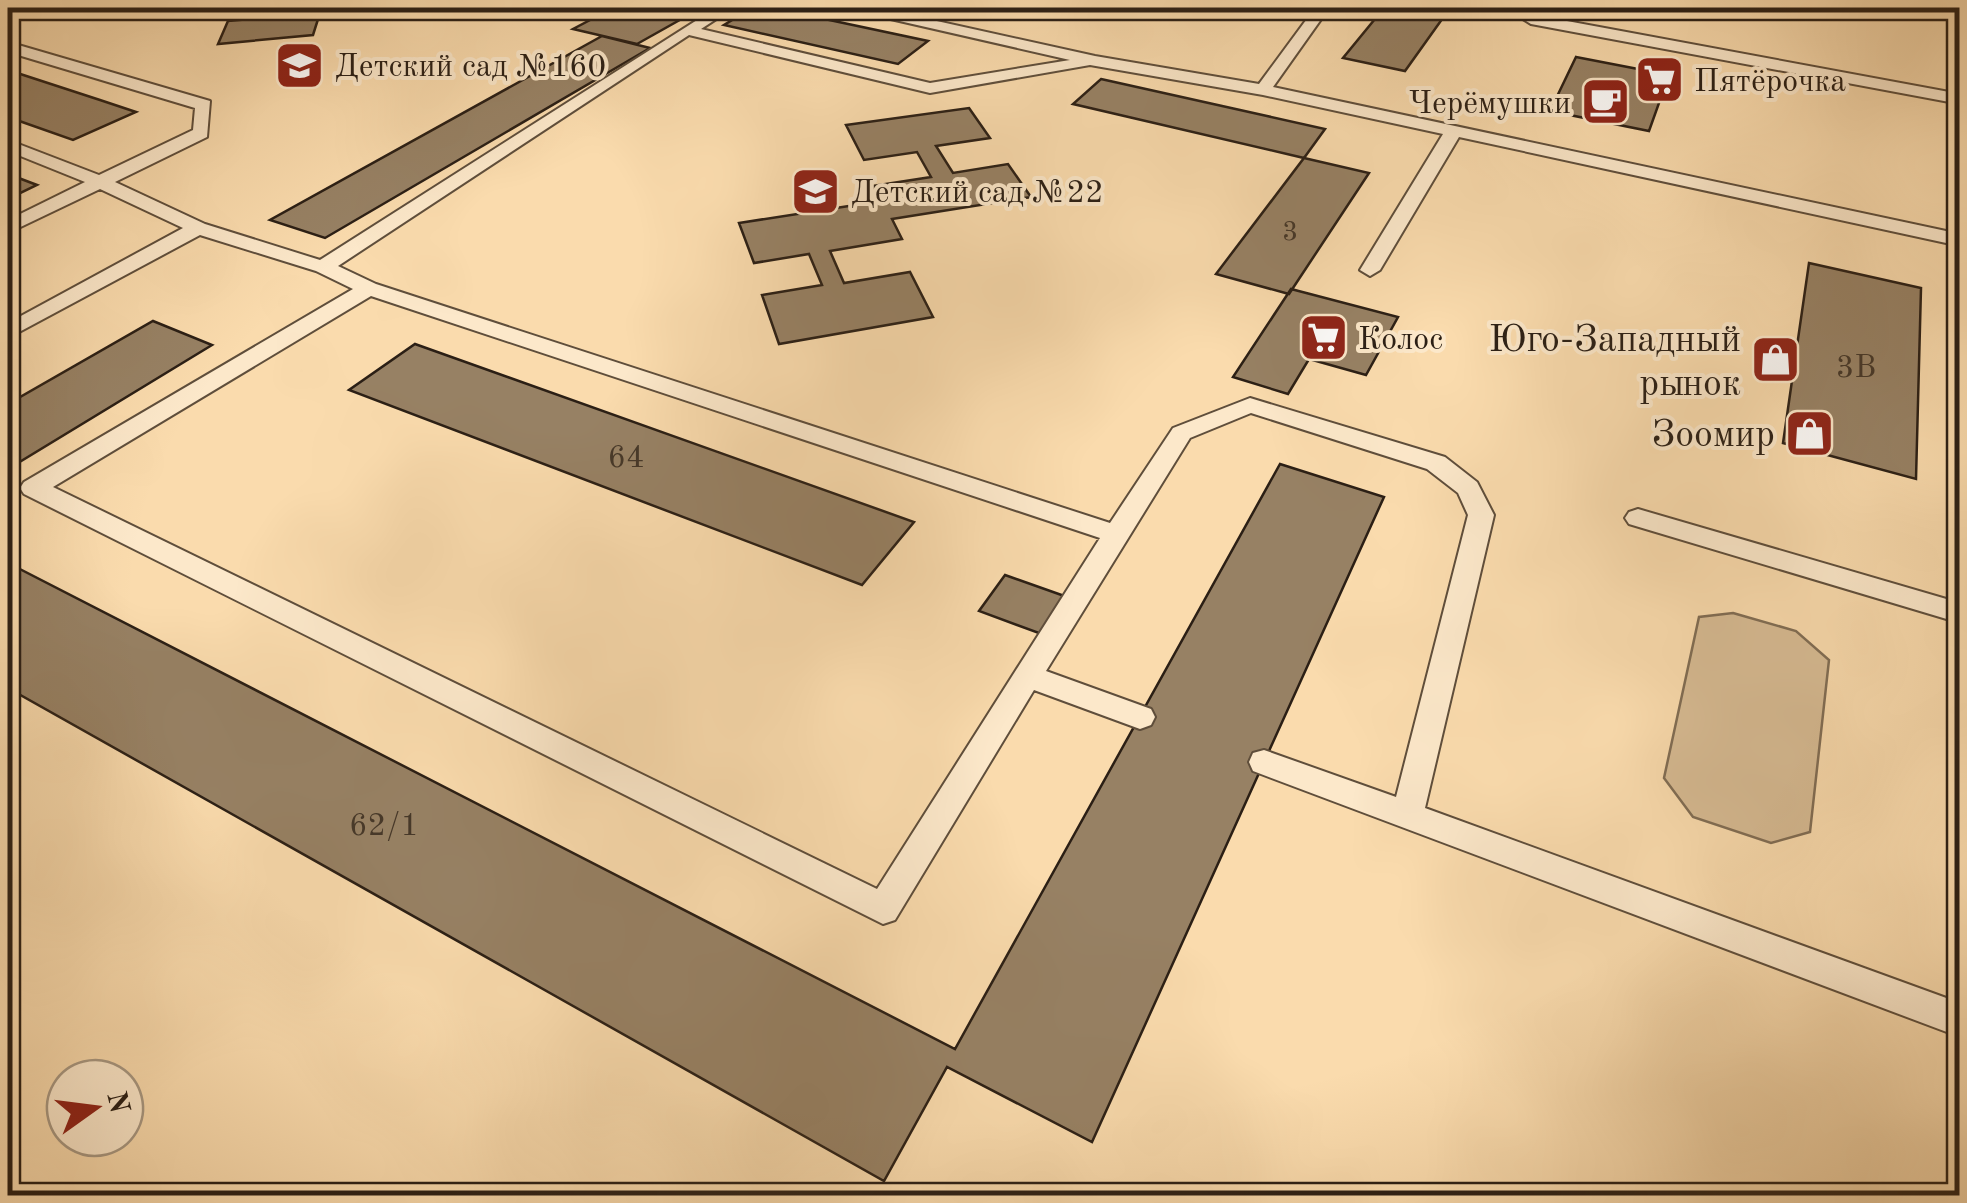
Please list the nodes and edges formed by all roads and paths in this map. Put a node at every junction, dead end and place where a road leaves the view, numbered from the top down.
1 (726, 8) edge
2 (860, 8) edge
3 (1322, 8) edge
4 (1536, 8) edge
5 (687, 30) junction
6 (8, 47) edge
7 (1094, 61) junction
8 (1263, 90) junction
9 (1960, 98) edge
10 (1452, 134) junction
11 (8, 144) edge
12 (100, 182) junction
13 (8, 227) edge
14 (198, 228) junction
15 (1960, 240) edge
16 (323, 267) junction
17 (1370, 270) dead end
18 (369, 288) junction
19 (8, 332) edge
20 (1638, 518) dead end
21 (1116, 534) junction
22 (1960, 613) edge
23 (1028, 676) junction
24 (1140, 717) dead end
25 (1264, 762) dead end
26 (1408, 814) junction
27 (1960, 1020) edge

1 - 5 lane
2 - 7 lane
3 - 8 lane
4 - 9 lane
5 - 7 lane
5 - 16 lane
6 - 12 lane
7 - 8 lane
8 - 10 lane
10 - 15 lane
10 - 17 lane
11 - 12 lane
12 - 13 lane
12 - 14 lane
14 - 16 lane
14 - 19 lane
16 - 18 lane
18 - 21 lane
18 - 23 lane
20 - 22 lane
21 - 23 lane
21 - 26 lane
23 - 24 lane
25 - 26 lane
26 - 27 lane

